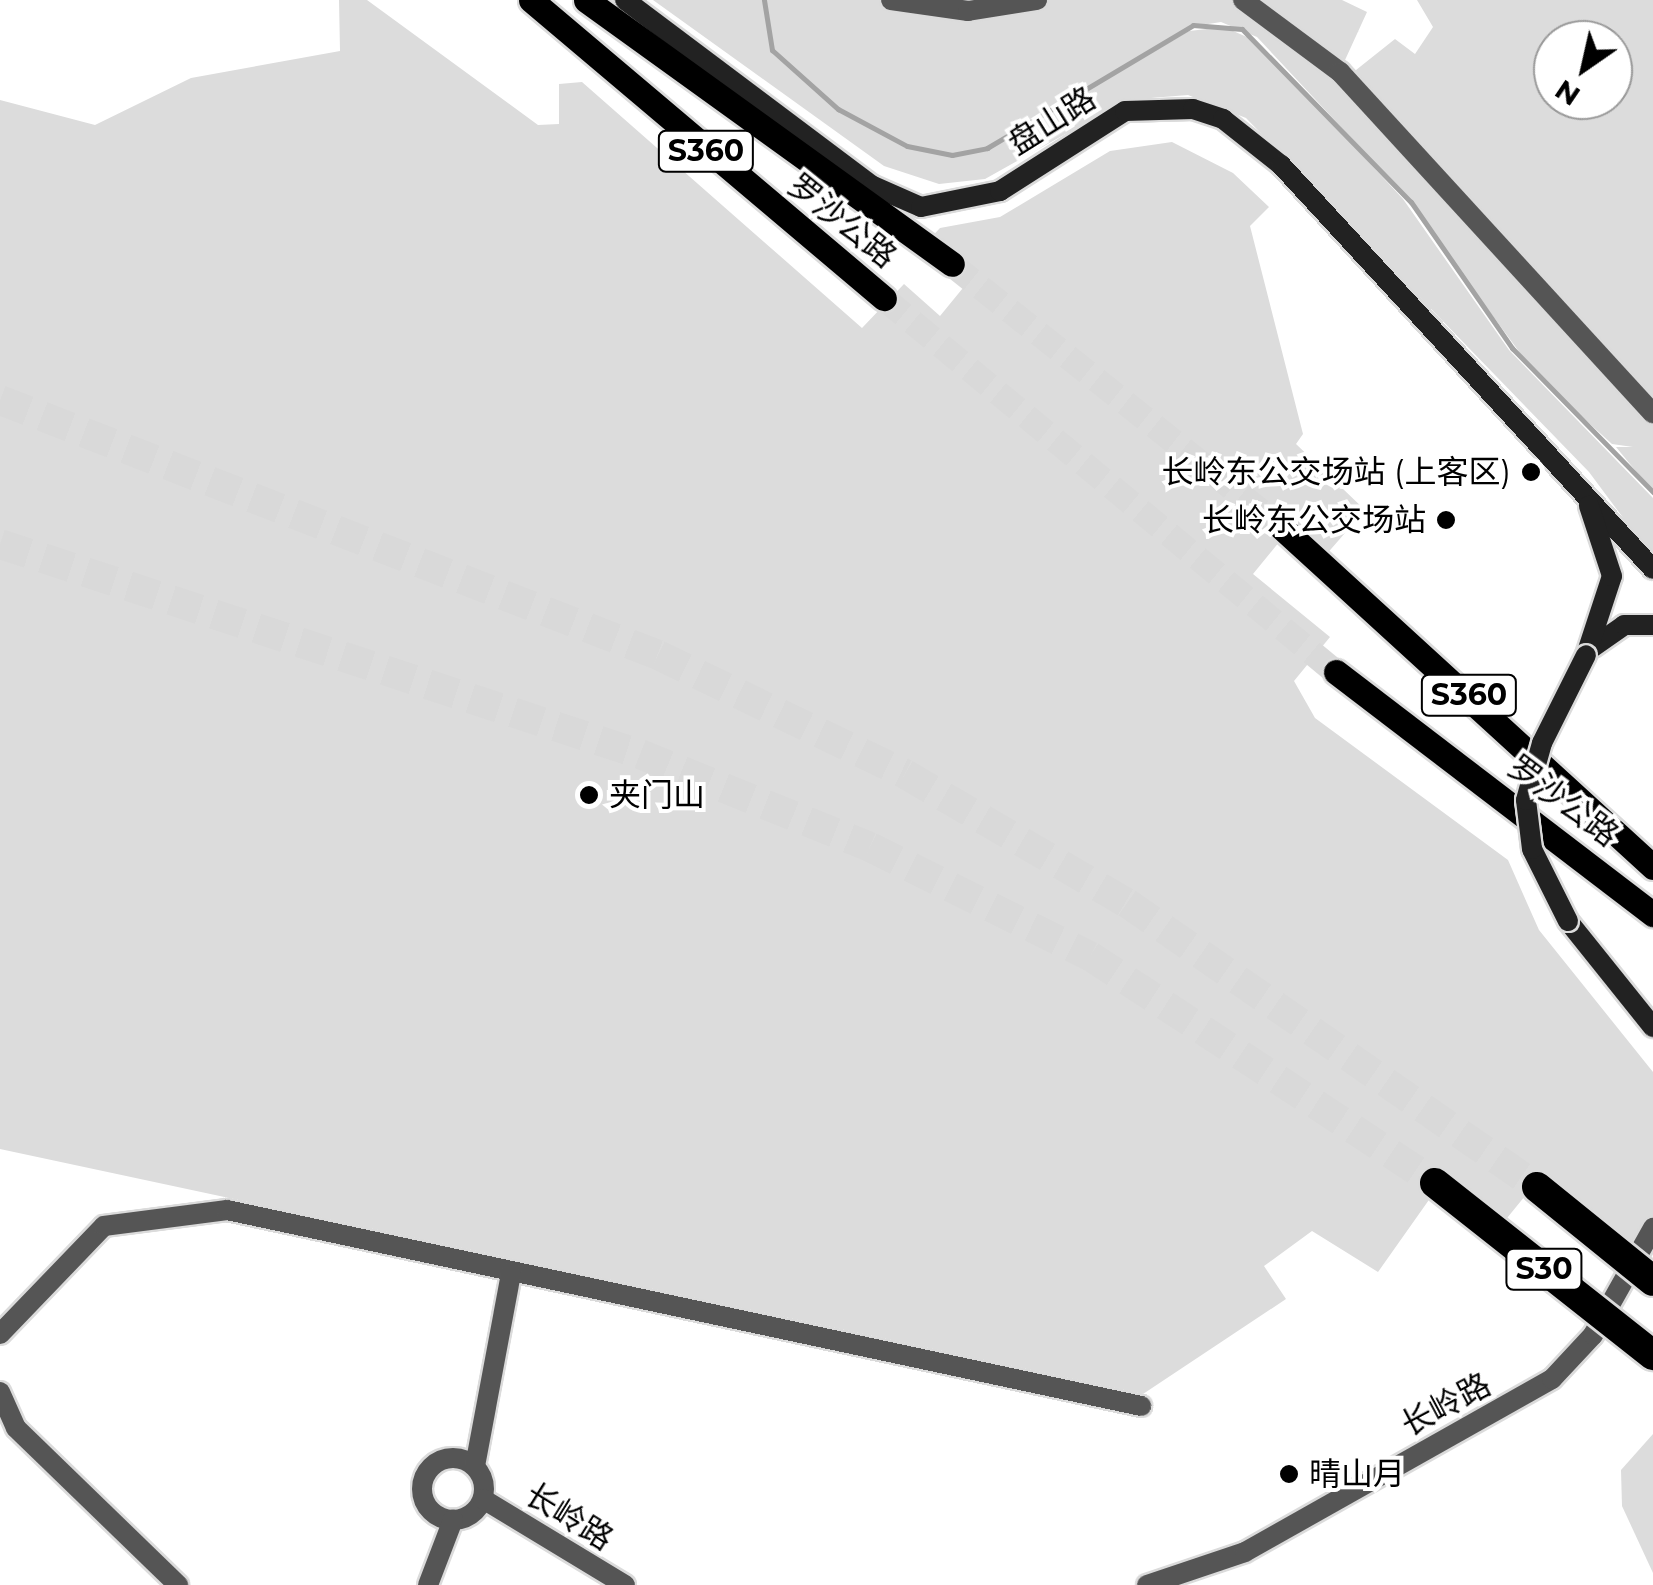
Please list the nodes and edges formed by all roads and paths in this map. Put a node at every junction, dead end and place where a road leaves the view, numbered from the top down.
1 (531, 0) edge
2 (586, 0) edge
3 (624, 0) edge
4 (891, 0) edge
5 (1037, 0) edge
6 (1243, 0) edge
7 (952, 264) tunnel mouth
8 (884, 298) tunnel mouth
9 (1653, 413) edge
10 (1558, 460) junction
11 (1281, 526) tunnel mouth
12 (1653, 569) edge
13 (1653, 625) edge
14 (1586, 654) junction
15 (1336, 672) tunnel mouth
16 (1653, 867) edge
17 (1653, 914) edge
18 (1653, 1027) edge
19 (1435, 1183) tunnel mouth
20 (1537, 1187) tunnel mouth
21 (1653, 1228) edge
22 (510, 1273) junction
23 (1653, 1281) edge
24 (0, 1334) edge
25 (1653, 1356) edge
26 (0, 1392) edge
27 (1142, 1406) dead end
28 (475, 1466) junction
29 (483, 1499) junction
30 (452, 1520) junction
31 (178, 1585) edge
32 (428, 1585) edge
33 (625, 1585) edge
34 (1147, 1585) edge

1 - 8 main road, 罗沙公路 / S360
2 - 7 main road, 罗沙公路 / S360
3 - 10 main road, 盘山路
4 - 5 street
6 - 9 street
10 - 12 main road, 盘山路
10 - 14 main road, 盘山路
11 - 16 main road, 罗沙公路 / S360
13 - 14 main road
14 - 18 main road, 盘山路, bridge
15 - 17 main road, 罗沙公路 / S360
19 - 25 highway, S30, bridge
20 - 23 highway, S30, bridge
21 - 34 street, 长岭路
22 - 24 street
22 - 27 street
22 - 28 street
26 - 31 street
28 - 29 street
28 - 30 street
29 - 30 street
29 - 33 street, 长岭路
30 - 32 street

